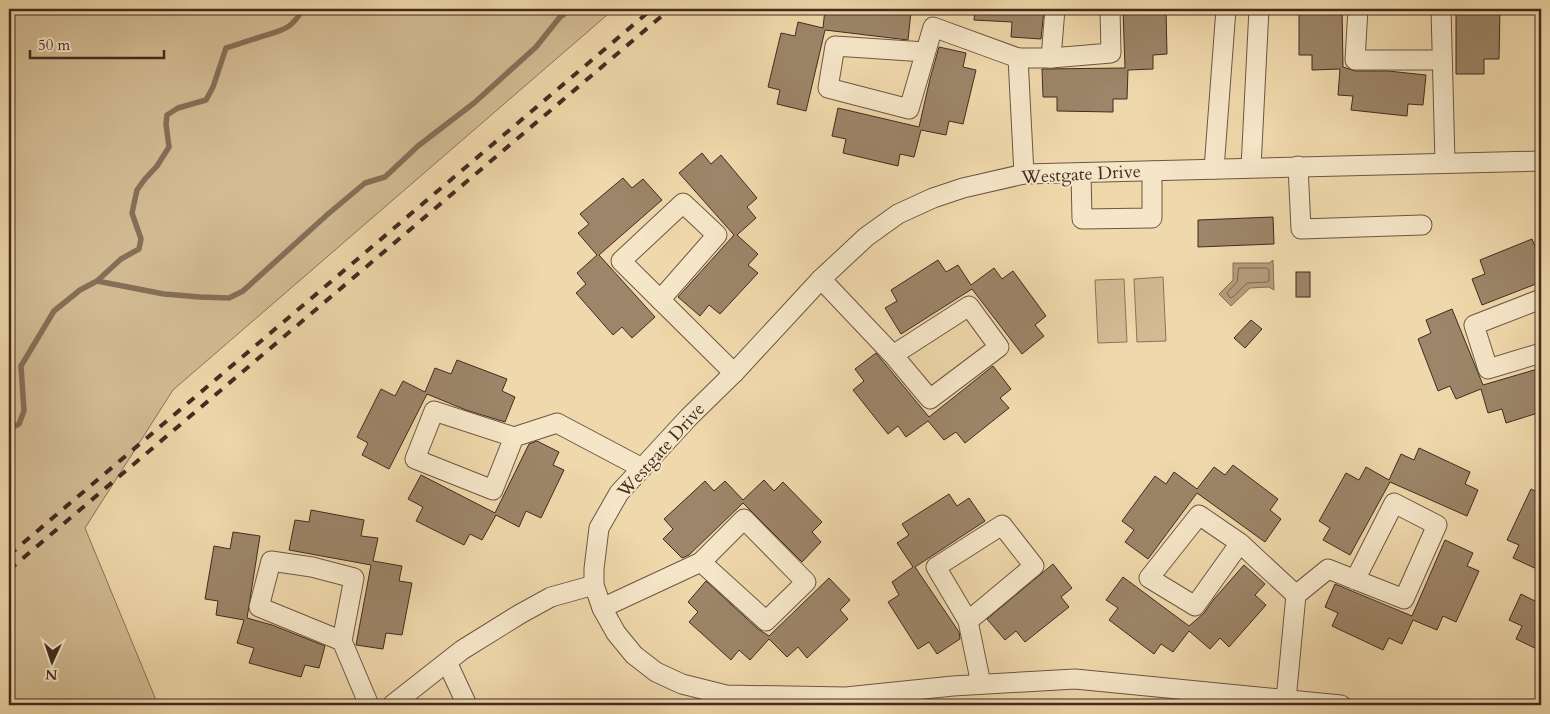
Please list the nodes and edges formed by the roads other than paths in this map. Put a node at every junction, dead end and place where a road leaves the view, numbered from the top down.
1 (1056, 9) edge
2 (1110, 9) edge
3 (1226, 9) edge
4 (1259, 9) edge
5 (1358, 9) edge
6 (1441, 9) edge
7 (925, 52) junction
8 (1018, 58) junction
9 (1051, 58) junction
10 (1442, 60) junction
11 (1541, 161) edge
12 (1445, 162) junction
13 (1298, 166) junction
14 (1251, 167) junction
15 (1214, 169) junction
16 (1152, 171) junction
17 (1081, 173) junction
18 (1024, 174) junction
19 (1422, 225) dead end
20 (821, 279) junction
21 (1541, 299) edge
22 (660, 300) junction
23 (1541, 353) edge
24 (893, 355) junction
25 (734, 374) junction
26 (514, 438) junction
27 (642, 468) junction
28 (1240, 543) junction
29 (701, 562) junction
30 (1355, 580) junction
31 (594, 585) junction
32 (1296, 595) junction
33 (602, 608) junction
34 (968, 621) junction
35 (342, 641) junction
36 (447, 662) junction
37 (981, 684) junction
38 (1286, 700) junction
39 (846, 701) edge
40 (368, 705) edge
41 (392, 705) edge
42 (468, 705) edge
43 (1341, 705) edge

1 - 9 street
2 - 9 street
3 - 15 street
4 - 14 street
5 - 10 street
6 - 10 street
7 - 7 street
7 - 8 street
8 - 9 street
8 - 18 street
10 - 12 street
11 - 12 street, Westgate Drive
12 - 13 street, Westgate Drive
13 - 14 street, Westgate Drive
13 - 19 street
14 - 15 street, Westgate Drive
15 - 16 street, Westgate Drive
16 - 17 street, Westgate Drive
16 - 17 street
17 - 18 street, Westgate Drive
18 - 20 street, Westgate Drive
20 - 24 street
20 - 25 street, Westgate Drive
21 - 23 street
22 - 22 street
22 - 25 street
24 - 24 street
25 - 27 street, Westgate Drive
26 - 26 street
26 - 27 street
27 - 31 street, Westgate Drive
28 - 28 street
28 - 32 street
29 - 29 street
29 - 33 street
30 - 30 street
30 - 32 street
31 - 33 street, Westgate Drive
31 - 36 street
32 - 38 street
33 - 39 street, Westgate Drive
34 - 34 street
34 - 37 street
35 - 35 street
35 - 40 street
36 - 41 street
36 - 42 street
37 - 38 street, Westgate Drive
37 - 39 street, Westgate Drive
38 - 43 street, Westgate Drive

